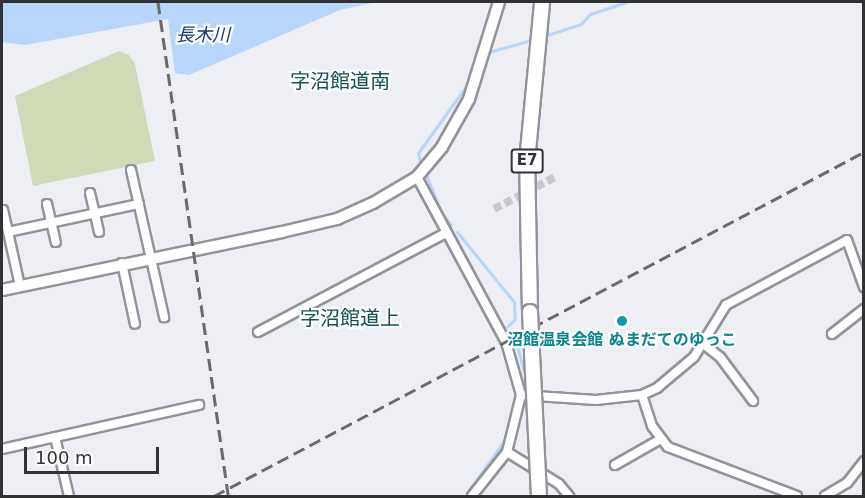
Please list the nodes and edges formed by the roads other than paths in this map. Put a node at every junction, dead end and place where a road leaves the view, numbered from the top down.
1 (499, 2) edge
2 (542, 6) edge
3 (131, 170) dead end
4 (417, 177) junction
5 (90, 193) dead end
6 (47, 204) dead end
7 (139, 204) junction
8 (3, 210) edge
9 (94, 213) junction
10 (51, 222) junction
11 (8, 232) junction
12 (99, 232) dead end
13 (446, 232) junction
14 (56, 242) dead end
15 (151, 257) junction
16 (122, 263) junction
17 (20, 286) junction
18 (864, 286) edge
19 (2, 290) edge
20 (864, 309) edge
21 (164, 317) dead end
22 (135, 324) dead end
23 (258, 332) dead end
24 (832, 334) dead end
25 (702, 343) junction
26 (521, 395) junction
27 (642, 395) junction
28 (753, 401) dead end
29 (199, 405) dead end
30 (55, 438) junction
31 (659, 440) junction
32 (2, 449) edge
33 (507, 452) junction
34 (864, 461) edge
35 (615, 465) dead end
36 (69, 496) edge
37 (472, 496) edge
38 (539, 496) edge
39 (569, 496) edge
40 (797, 496) edge
41 (825, 496) edge

1 - 4 street
2 - 38 highway, E7, bridge
3 - 7 street
4 - 13 street
4 - 15 street
5 - 9 street
6 - 10 street
7 - 9 street
7 - 15 street
8 - 11 street
9 - 10 street
9 - 12 street
10 - 11 street
10 - 14 street
11 - 17 street
13 - 23 street
13 - 26 street
15 - 16 street
15 - 21 street
16 - 17 street
16 - 22 street
17 - 19 street
18 - 25 street
20 - 24 street
25 - 27 street
25 - 28 street
26 - 27 street
26 - 33 street
27 - 31 street
29 - 30 street
30 - 32 street
30 - 36 street
31 - 35 street
31 - 40 street
33 - 37 street
33 - 39 street
34 - 41 street

